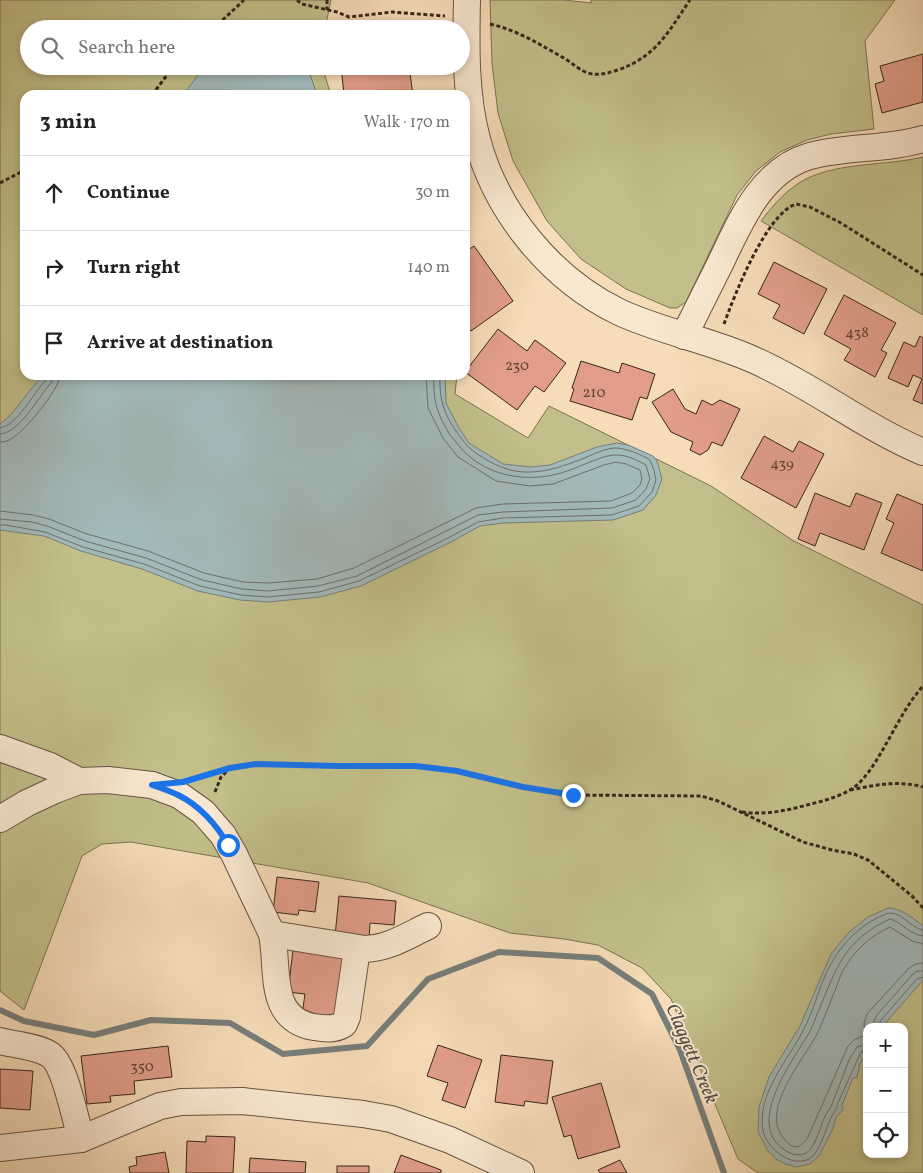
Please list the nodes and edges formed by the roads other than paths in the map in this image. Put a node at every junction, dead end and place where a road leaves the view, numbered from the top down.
1 (468, 75) edge
2 (469, 90) edge
3 (470, 102) edge
4 (923, 139) edge
5 (684, 336) junction
6 (923, 452) edge
7 (0, 748) edge
8 (79, 781) junction
9 (0, 820) edge
10 (428, 926) dead end
11 (272, 934) junction
12 (357, 949) junction
13 (0, 1041) edge
14 (81, 1139) junction
15 (0, 1148) edge
16 (521, 1173) edge

1 - 2 street
3 - 5 street
4 - 5 street
5 - 6 street
7 - 8 street
8 - 9 street
8 - 11 street
10 - 12 street
11 - 12 street
11 - 12 street
13 - 14 street
14 - 15 street
14 - 16 street

